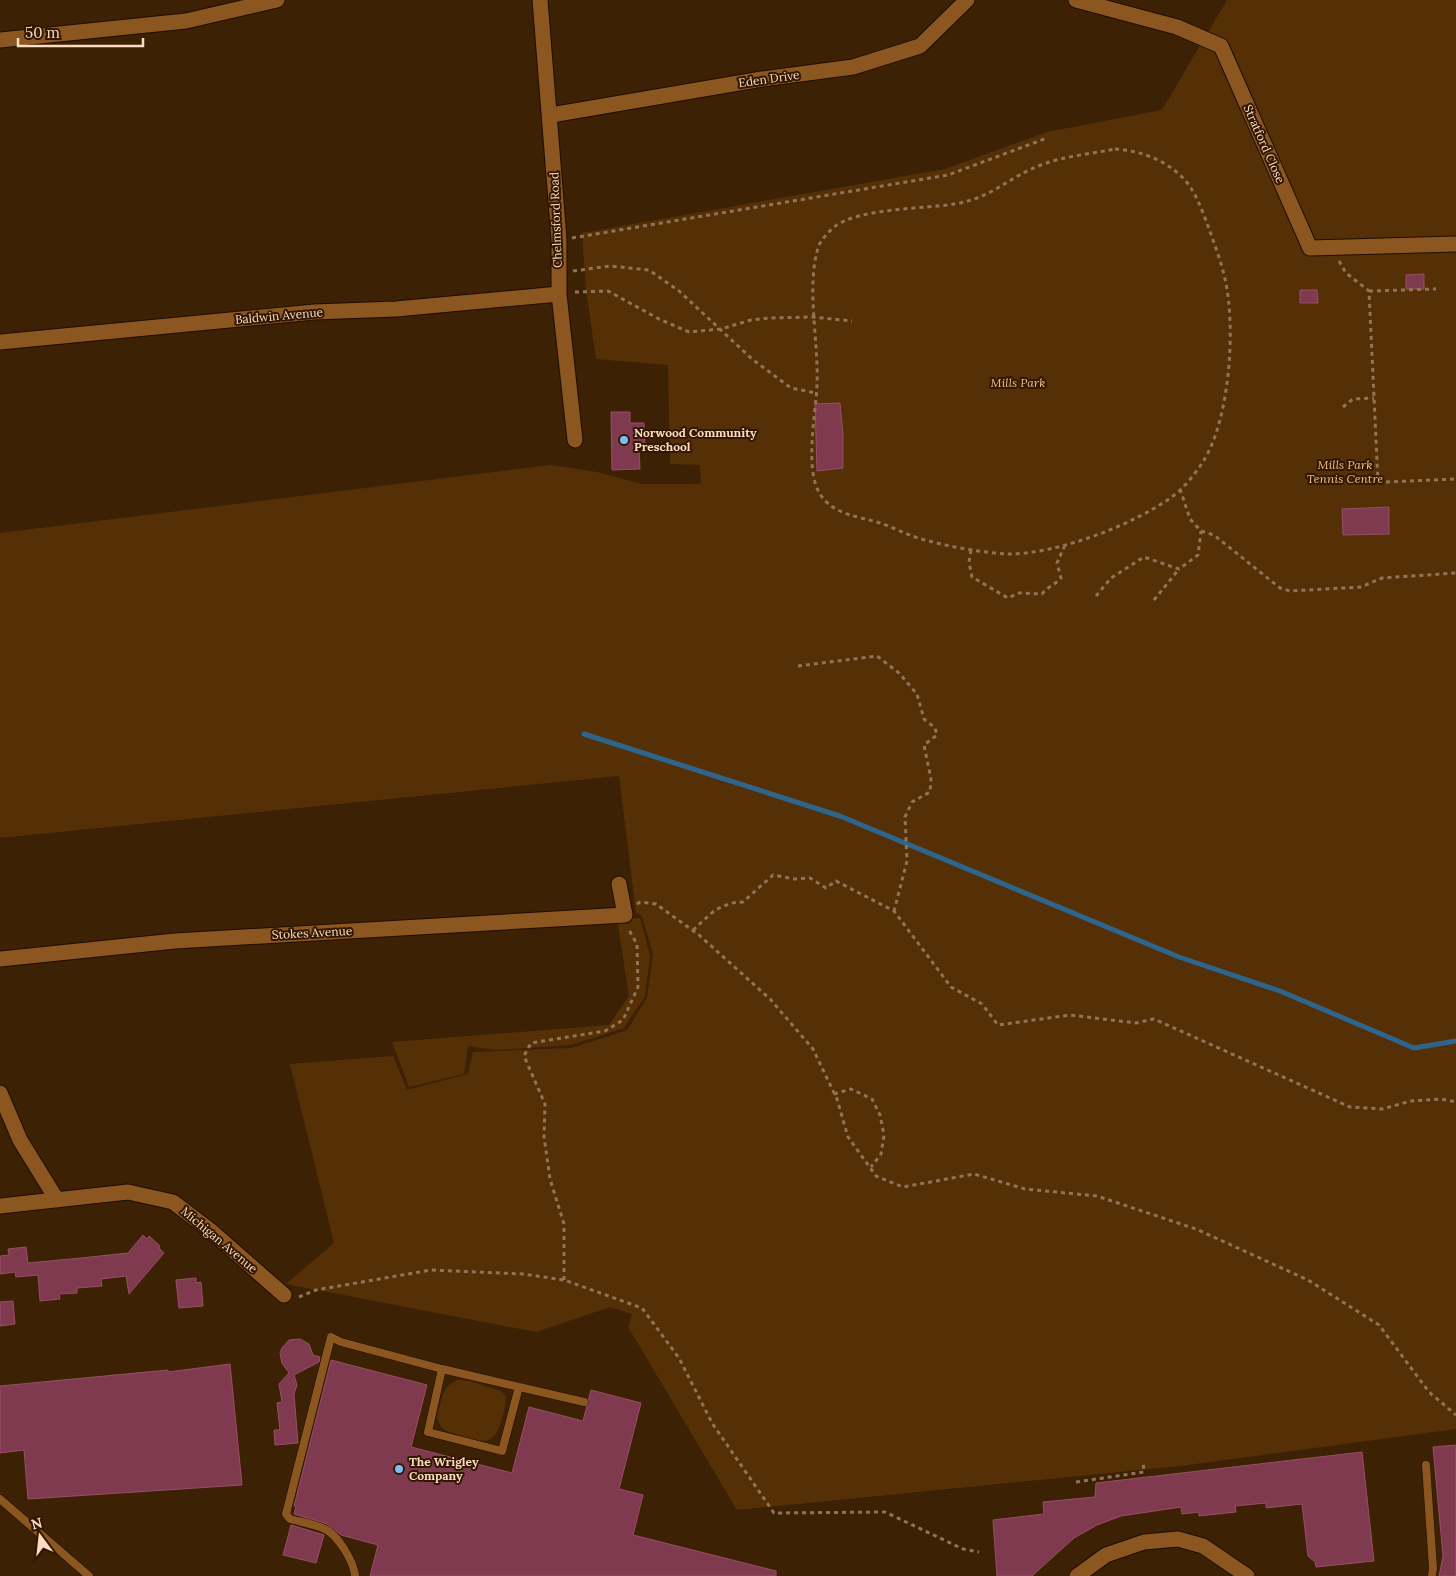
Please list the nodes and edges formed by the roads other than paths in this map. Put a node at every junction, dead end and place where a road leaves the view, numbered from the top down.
1 (277, 0) edge
2 (540, 0) edge
3 (966, 0) edge
4 (1076, 0) edge
5 (0, 40) edge
6 (551, 115) junction
7 (1456, 244) edge
8 (559, 294) junction
9 (0, 342) edge
10 (575, 440) dead end
11 (619, 884) dead end
12 (0, 959) edge
13 (0, 1093) edge
14 (58, 1200) junction
15 (0, 1206) edge
16 (289, 1300) road end
17 (442, 1369) junction
18 (519, 1387) junction
19 (584, 1402) dead end
20 (1426, 1465) dead end
21 (0, 1499) edge
22 (89, 1576) edge
23 (355, 1576) edge
24 (1077, 1576) edge
25 (1247, 1576) edge
26 (1432, 1576) edge

1 - 5 street
2 - 6 street, Chelmsford Road
3 - 6 street, Eden Drive
4 - 7 street, Stratford Close
6 - 8 street, Chelmsford Road
8 - 9 street, Baldwin Avenue
8 - 10 street, Chelmsford Road
11 - 12 street, Stokes Avenue
13 - 14 street
14 - 15 street, Michigan Avenue
14 - 16 street, Michigan Avenue
17 - 18 lane
17 - 18 lane
17 - 23 lane
18 - 19 lane
20 - 26 lane
21 - 22 lane
24 - 25 street

